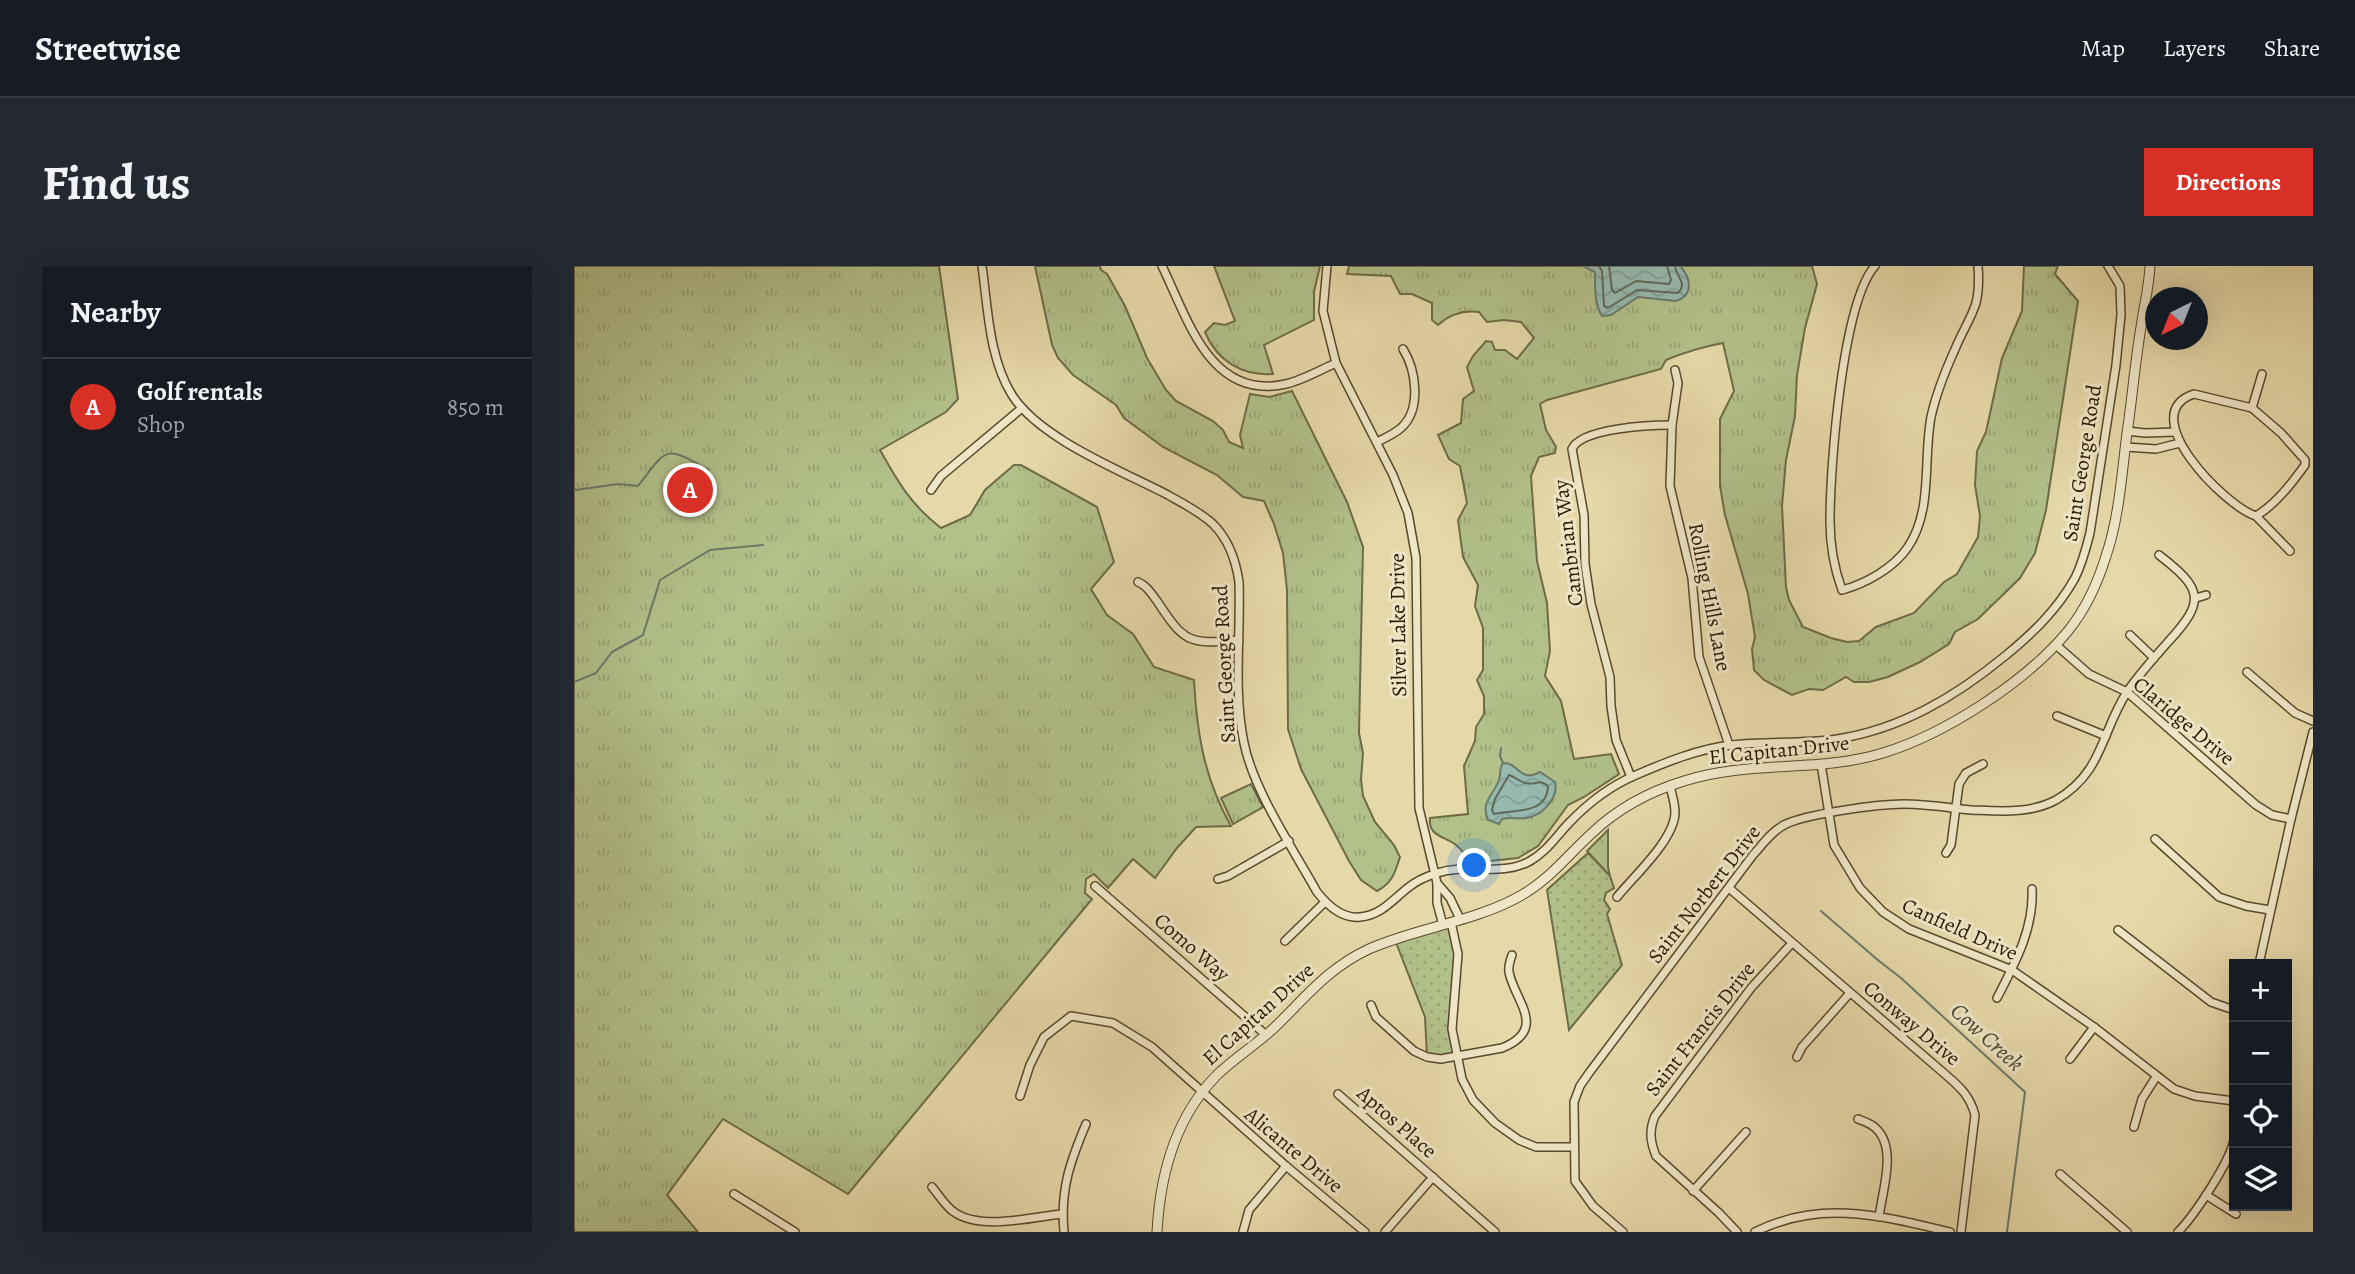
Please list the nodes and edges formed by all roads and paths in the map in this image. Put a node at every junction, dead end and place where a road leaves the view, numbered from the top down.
1 (982, 266) edge
2 (1163, 266) edge
3 (1326, 266) edge
4 (1875, 266) edge
5 (1978, 266) edge
6 (2108, 266) edge
7 (2150, 266) edge
8 (1403, 349) dead end
9 (1336, 363) junction
10 (1675, 370) dead end
11 (2262, 374) dead end
12 (1021, 408) junction
13 (2252, 408) junction
14 (1672, 425) junction
15 (2127, 430) junction
16 (2175, 432) junction
17 (1377, 442) junction
18 (2180, 443) junction
19 (2126, 447) junction
20 (2309, 463) edge
21 (931, 491) dead end
22 (2256, 516) junction
23 (2290, 551) dead end
24 (2159, 555) dead end
25 (1138, 582) dead end
26 (2206, 595) dead end
27 (2196, 598) junction
28 (2130, 635) dead end
29 (1239, 640) junction
30 (2056, 645) junction
31 (2154, 658) junction
32 (2247, 672) dead end
33 (2127, 692) junction
34 (2057, 716) dead end
35 (2313, 721) edge
36 (2313, 733) edge
37 (2106, 736) junction
38 (1730, 745) junction
39 (1821, 764) junction
40 (1983, 764) dead end
41 (1631, 777) junction
42 (1670, 786) junction
43 (1956, 808) junction
44 (1827, 813) junction
45 (1777, 818) dead end
46 (2291, 819) junction
47 (1782, 825) junction
48 (2155, 839) dead end
49 (1289, 841) junction
50 (1946, 853) dead end
51 (1434, 873) junction
52 (1218, 879) dead end
53 (1437, 883) junction
54 (1095, 886) dead end
55 (1729, 888) junction
56 (2032, 890) dead end
57 (1616, 897) dead end
58 (1325, 902) junction
59 (2270, 910) junction
60 (1451, 922) junction
61 (2118, 930) dead end
62 (1285, 941) dead end
63 (1792, 943) junction
64 (1512, 955) dead end
65 (2260, 959) edge
66 (2011, 970) junction
67 (1850, 993) junction
68 (1997, 998) dead end
69 (1371, 1005) dead end
70 (2229, 1008) edge
71 (2094, 1027) junction
72 (1266, 1035) junction
73 (1456, 1056) junction
74 (1797, 1057) dead end
75 (2070, 1059) dead end
76 (2156, 1077) junction
77 (1202, 1093) junction
78 (1338, 1094) dead end
79 (1020, 1096) dead end
80 (2229, 1100) edge
81 (1858, 1119) dead end
82 (1086, 1124) dead end
83 (2134, 1127) dead end
84 (1746, 1132) dead end
85 (1573, 1147) junction
86 (2230, 1148) edge
87 (1286, 1166) junction
88 (2060, 1174) dead end
89 (1433, 1177) junction
90 (932, 1187) dead end
91 (1693, 1191) junction
92 (734, 1194) dead end
93 (2206, 1195) junction
94 (1062, 1214) junction
95 (2236, 1214) dead end
96 (1879, 1217) junction
97 (795, 1232) edge
98 (1064, 1232) edge
99 (1157, 1232) edge
100 (1243, 1232) edge
101 (1365, 1232) edge
102 (1385, 1232) edge
103 (1495, 1232) edge
104 (1623, 1232) edge
105 (1737, 1232) edge
106 (1755, 1232) edge
107 (1950, 1232) edge
108 (1961, 1232) edge
109 (2127, 1232) edge
110 (2178, 1232) edge

1 - 12 street, Saint George Road
2 - 9 street
3 - 9 street, Silver Lake Drive
4 - 5 street
6 - 38 street, Saint George Road
7 - 15 street, El Capitan Drive
8 - 17 street
9 - 17 street, Silver Lake Drive
10 - 14 street, Rolling Hills Lane
11 - 13 street
12 - 21 street
12 - 29 street, Saint George Road
13 - 16 street
13 - 20 street
14 - 38 street, Rolling Hills Lane
14 - 41 street, Cambrian Way
15 - 16 street
15 - 19 street, El Capitan Drive
16 - 18 street
17 - 51 street, Silver Lake Drive
18 - 19 street
18 - 22 street
19 - 30 street, El Capitan Drive
20 - 22 street
22 - 23 street
24 - 27 street
25 - 29 street
26 - 27 street
27 - 31 street, Saint Norbert Drive
28 - 31 street
29 - 49 street, Saint George Road
30 - 33 street, Claridge Drive
30 - 39 street, El Capitan Drive
31 - 33 street, Saint Norbert Drive
32 - 35 street
33 - 37 street, Saint Norbert Drive
33 - 46 street, Claridge Drive
34 - 37 street
36 - 46 street
37 - 43 street, Saint Norbert Drive
38 - 41 street, Saint George Road
39 - 42 street, El Capitan Drive
39 - 44 street, Canfield Drive
40 - 43 street
41 - 51 street, Saint George Road
42 - 57 street
42 - 60 street, El Capitan Drive
43 - 44 street, Saint Norbert Drive
43 - 50 street
44 - 47 street, Saint Norbert Drive
44 - 66 street, Canfield Drive
45 - 47 street
46 - 59 street
47 - 55 street, Saint Norbert Drive
48 - 59 street
49 - 52 street
49 - 58 street, Saint George Road
51 - 53 street, Silver Lake Drive
51 - 58 street, Saint George Road
53 - 60 street
53 - 60 street
54 - 72 street, Como Way
55 - 63 street, Conway Drive
55 - 85 street, Saint Norbert Drive
56 - 66 street
58 - 62 street
59 - 65 street
60 - 72 street, El Capitan Drive
60 - 73 street
61 - 70 street
63 - 67 street, Conway Drive
63 - 91 street, Saint Francis Drive
64 - 73 street
66 - 68 street
66 - 71 street, Canfield Drive
67 - 74 street
67 - 108 street, Conway Drive
69 - 73 street
71 - 75 street
71 - 76 street, Canfield Drive
72 - 77 street, El Capitan Drive
73 - 85 street
76 - 80 street, Canfield Drive
76 - 83 street
77 - 79 street, Alicante Drive
77 - 87 street, Alicante Drive
77 - 99 street, El Capitan Drive
78 - 89 street, Aptos Place
81 - 96 street
82 - 94 street
84 - 91 street
85 - 104 street, Saint Norbert Drive
86 - 93 street
87 - 100 street
87 - 101 street, Alicante Drive
88 - 109 street
89 - 102 street, Aptos Place
89 - 103 street, Aptos Place
90 - 94 street
91 - 105 street, Saint Francis Drive
92 - 97 street
93 - 95 street
93 - 110 street
94 - 98 street
96 - 106 street
96 - 107 street

